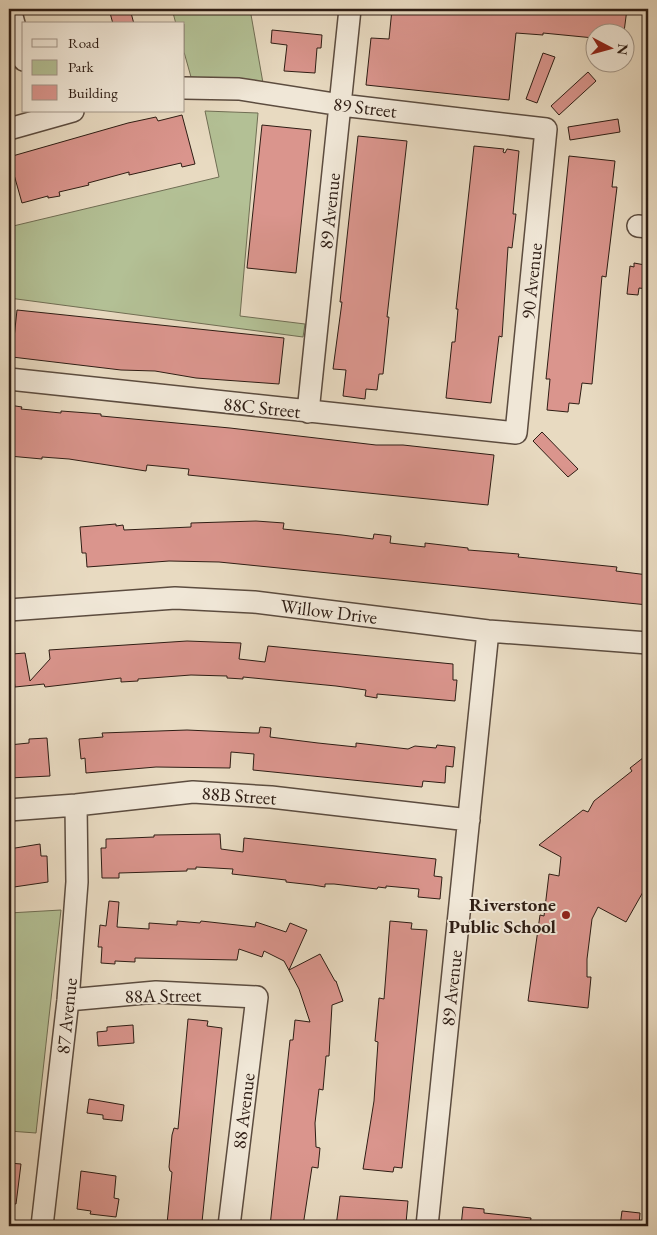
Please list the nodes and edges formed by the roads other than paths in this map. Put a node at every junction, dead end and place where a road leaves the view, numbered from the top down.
1 (10, 9) edge
2 (350, 9) edge
3 (22, 53) edge
4 (185, 88) edge
5 (341, 105) junction
6 (65, 112) edge
7 (38, 116) edge
8 (9, 129) edge
9 (546, 129) joint
10 (9, 379) edge
11 (308, 412) junction
12 (516, 433) joint
13 (9, 610) edge
14 (488, 630) junction
15 (648, 643) edge
16 (76, 805) junction
17 (9, 810) edge
18 (469, 820) junction
19 (257, 997) joint
20 (68, 1000) junction
21 (42, 1226) edge
22 (229, 1226) edge
23 (427, 1226) edge

1 - 3 street
2 - 5 street, 89 Avenue
4 - 5 street, 89 Street
5 - 9 street, 89 Street
5 - 11 street, 89 Avenue
6 - 7 street
7 - 8 street
9 - 12 street, 90 Avenue
10 - 11 street, 88C Street
11 - 12 street, 88C Street
13 - 14 street, Willow Drive
14 - 15 street, Willow Drive
14 - 18 street, 89 Avenue
16 - 17 street, 88B Street
16 - 18 street, 88B Street
16 - 20 street, 87 Avenue
18 - 23 street, 89 Avenue
19 - 20 street, 88A Street
19 - 22 street, 88 Avenue
20 - 21 street, 87 Avenue

